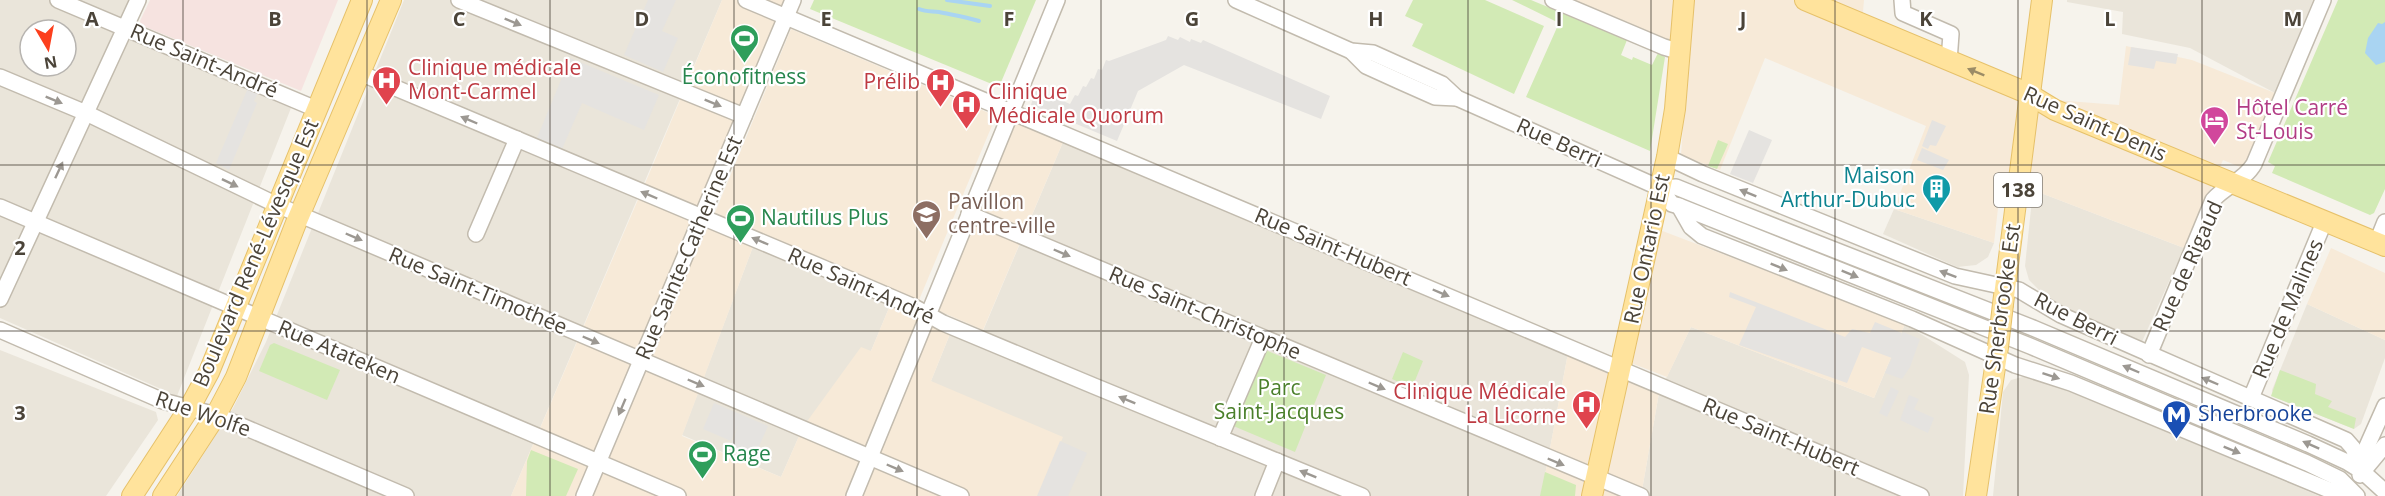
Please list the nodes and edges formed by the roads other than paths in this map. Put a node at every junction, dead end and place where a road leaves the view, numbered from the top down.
1 (138, 0) edge
2 (362, 0) edge
3 (391, 0) edge
4 (459, 0) edge
5 (746, 0) edge
6 (793, 0) edge
7 (1057, 0) edge
8 (1236, 0) edge
9 (1553, 0) edge
10 (1684, 0) edge
11 (1805, 0) edge
12 (1902, 0) edge
13 (2042, 0) edge
14 (2323, 0) edge
15 (65, 1) edge
16 (786, 17) junction
17 (126, 28) junction
18 (1681, 52) junction
19 (1949, 61) junction
20 (360, 74) junction
21 (0, 77) edge
22 (2030, 94) junction
23 (316, 110) junction
24 (1010, 111) junction
25 (86, 113) junction
26 (744, 116) junction
27 (517, 139) junction
28 (1667, 157) junction
29 (2233, 183) junction
30 (1660, 188) junction
31 (277, 205) junction
32 (1679, 206) junction
33 (0, 207) edge
34 (300, 214) junction
35 (969, 214) junction
36 (703, 218) junction
37 (2325, 220) junction
38 (2385, 222) edge
39 (34, 223) junction
40 (476, 234) dead end
41 (2381, 244) edge
42 (2004, 295) junction
43 (0, 299) edge
44 (235, 308) junction
45 (929, 315) junction
46 (258, 318) junction
47 (0, 330) edge
48 (1263, 338) junction
49 (1997, 352) junction
50 (2149, 355) junction
51 (642, 361) junction
52 (1621, 369) junction
53 (2251, 398) junction
54 (2385, 406) edge
55 (190, 407) junction
56 (216, 415) junction
57 (1220, 438) junction
58 (2385, 445) edge
59 (869, 457) junction
60 (1277, 461) junction
61 (598, 462) junction
62 (2363, 472) junction
63 (1594, 487) edge
64 (2385, 492) edge
65 (2352, 494) edge
66 (132, 496) edge
67 (163, 496) edge
68 (406, 496) edge
69 (584, 496) edge
70 (678, 496) edge
71 (854, 496) edge
72 (961, 496) edge
73 (1263, 496) edge
74 (1362, 496) edge
75 (1641, 496) edge
76 (1921, 496) edge
77 (1976, 496) edge

1 - 17 street
2 - 23 main road, Boulevard René-Lévesque Est
3 - 20 main road, Boulevard René-Lévesque Est
4 -> 26 street
5 - 16 street, Rue Saint-Hubert
6 - 16 street, Rue Sainte-Catherine Est
7 - 24 street
8 - 30 street, Rue Berri
9 - 18 street
10 - 18 main road, Rue Ontario Est
11 - 19 main road, Rue Saint-Denis
12 - 19 street
13 - 22 main road, Rue Sherbrooke Est / 138
14 - 29 street, Rue de Rigaud
15 - 17 street, Rue Saint-André
16 - 24 street, Rue Saint-Hubert
16 - 26 street, Rue Sainte-Catherine Est
17 - 23 street, Rue Saint-André
17 - 25 street
18 - 28 main road, Rue Ontario Est
22 -> 19 main road, Rue Saint-Denis
27 -> 20 street, Rue Saint-André
20 - 34 main road, Boulevard René-Lévesque Est
21 -> 25 street, Rue Saint-Timothée
22 - 29 main road, Rue Saint-Denis
22 - 42 main road, Rue Sherbrooke Est / 138
23 - 31 main road, Boulevard René-Lévesque Est
24 - 35 street
24 -> 52 street, Rue Saint-Hubert
25 -> 31 street, Rue Saint-Timothée
39 -> 25 street
26 - 36 street, Rue Sainte-Catherine Est
36 -> 27 street, Rue Saint-André
27 - 40 street
28 - 30 main road, Rue Ontario Est
42 -> 28 street, Rue Berri
29 - 37 main road, Rue Saint-Denis
29 - 50 street, Rue de Rigaud
30 - 32 street, Rue Berri
30 - 52 main road, Rue Ontario Est
62 -> 30 street, Rue Berri
31 - 34 street, Rue Saint-Timothée
31 - 44 main road, Boulevard René-Lévesque Est
32 -> 49 street, Rue Berri
32 -> 65 street, Rue Berri
33 - 39 street, Rue Atateken
34 - 46 main road, Boulevard René-Lévesque Est
34 -> 51 street, Rue Saint-Timothée
35 - 45 street
35 -> 48 street, Rue Saint-Christophe
45 -> 36 street, Rue Saint-André
36 - 51 street, Rue Sainte-Catherine Est
37 - 41 main road, Rue Saint-Denis
37 - 53 street, Rue de Malines
38 - 41 street
39 - 43 street
39 - 44 street, Rue Atateken
42 - 49 main road, Rue Sherbrooke Est / 138, bridge
42 - 50 street, Rue Berri
44 - 46 street, Rue Atateken
44 - 55 main road, Boulevard René-Lévesque Est
57 -> 45 street, Rue Saint-André
45 - 59 street
46 - 56 main road, Boulevard René-Lévesque Est
46 - 61 street, Rue Atateken
47 - 55 street, Rue Wolfe
48 - 57 street
48 -> 63 street, Rue Saint-Christophe
49 -> 65 street, Rue Berri
49 - 77 main road, Rue Sherbrooke Est / 138
53 -> 50 street, Rue Berri
51 -> 59 street, Rue Saint-Timothée
51 -> 61 street, Rue Sainte-Catherine Est
52 - 63 main road, Rue Ontario Est
52 - 76 street, Rue Saint-Hubert
53 - 62 street, Rue Berri
54 - 62 street
55 - 56 street, Rue Wolfe
55 - 66 main road, Boulevard René-Lévesque Est
56 - 67 main road, Boulevard René-Lévesque Est
56 - 68 street, Rue Wolfe
57 - 60 street, Rue Saint-André
58 - 62 street
59 - 71 street
59 -> 72 street, Rue Saint-Timothée
60 - 73 street
74 -> 60 street, Rue Saint-André
61 - 69 street, Rue Sainte-Catherine Est
61 - 70 street, Rue Atateken
62 - 64 street, Rue Berri
62 - 65 street
63 - 75 street, Rue Saint-Christophe

